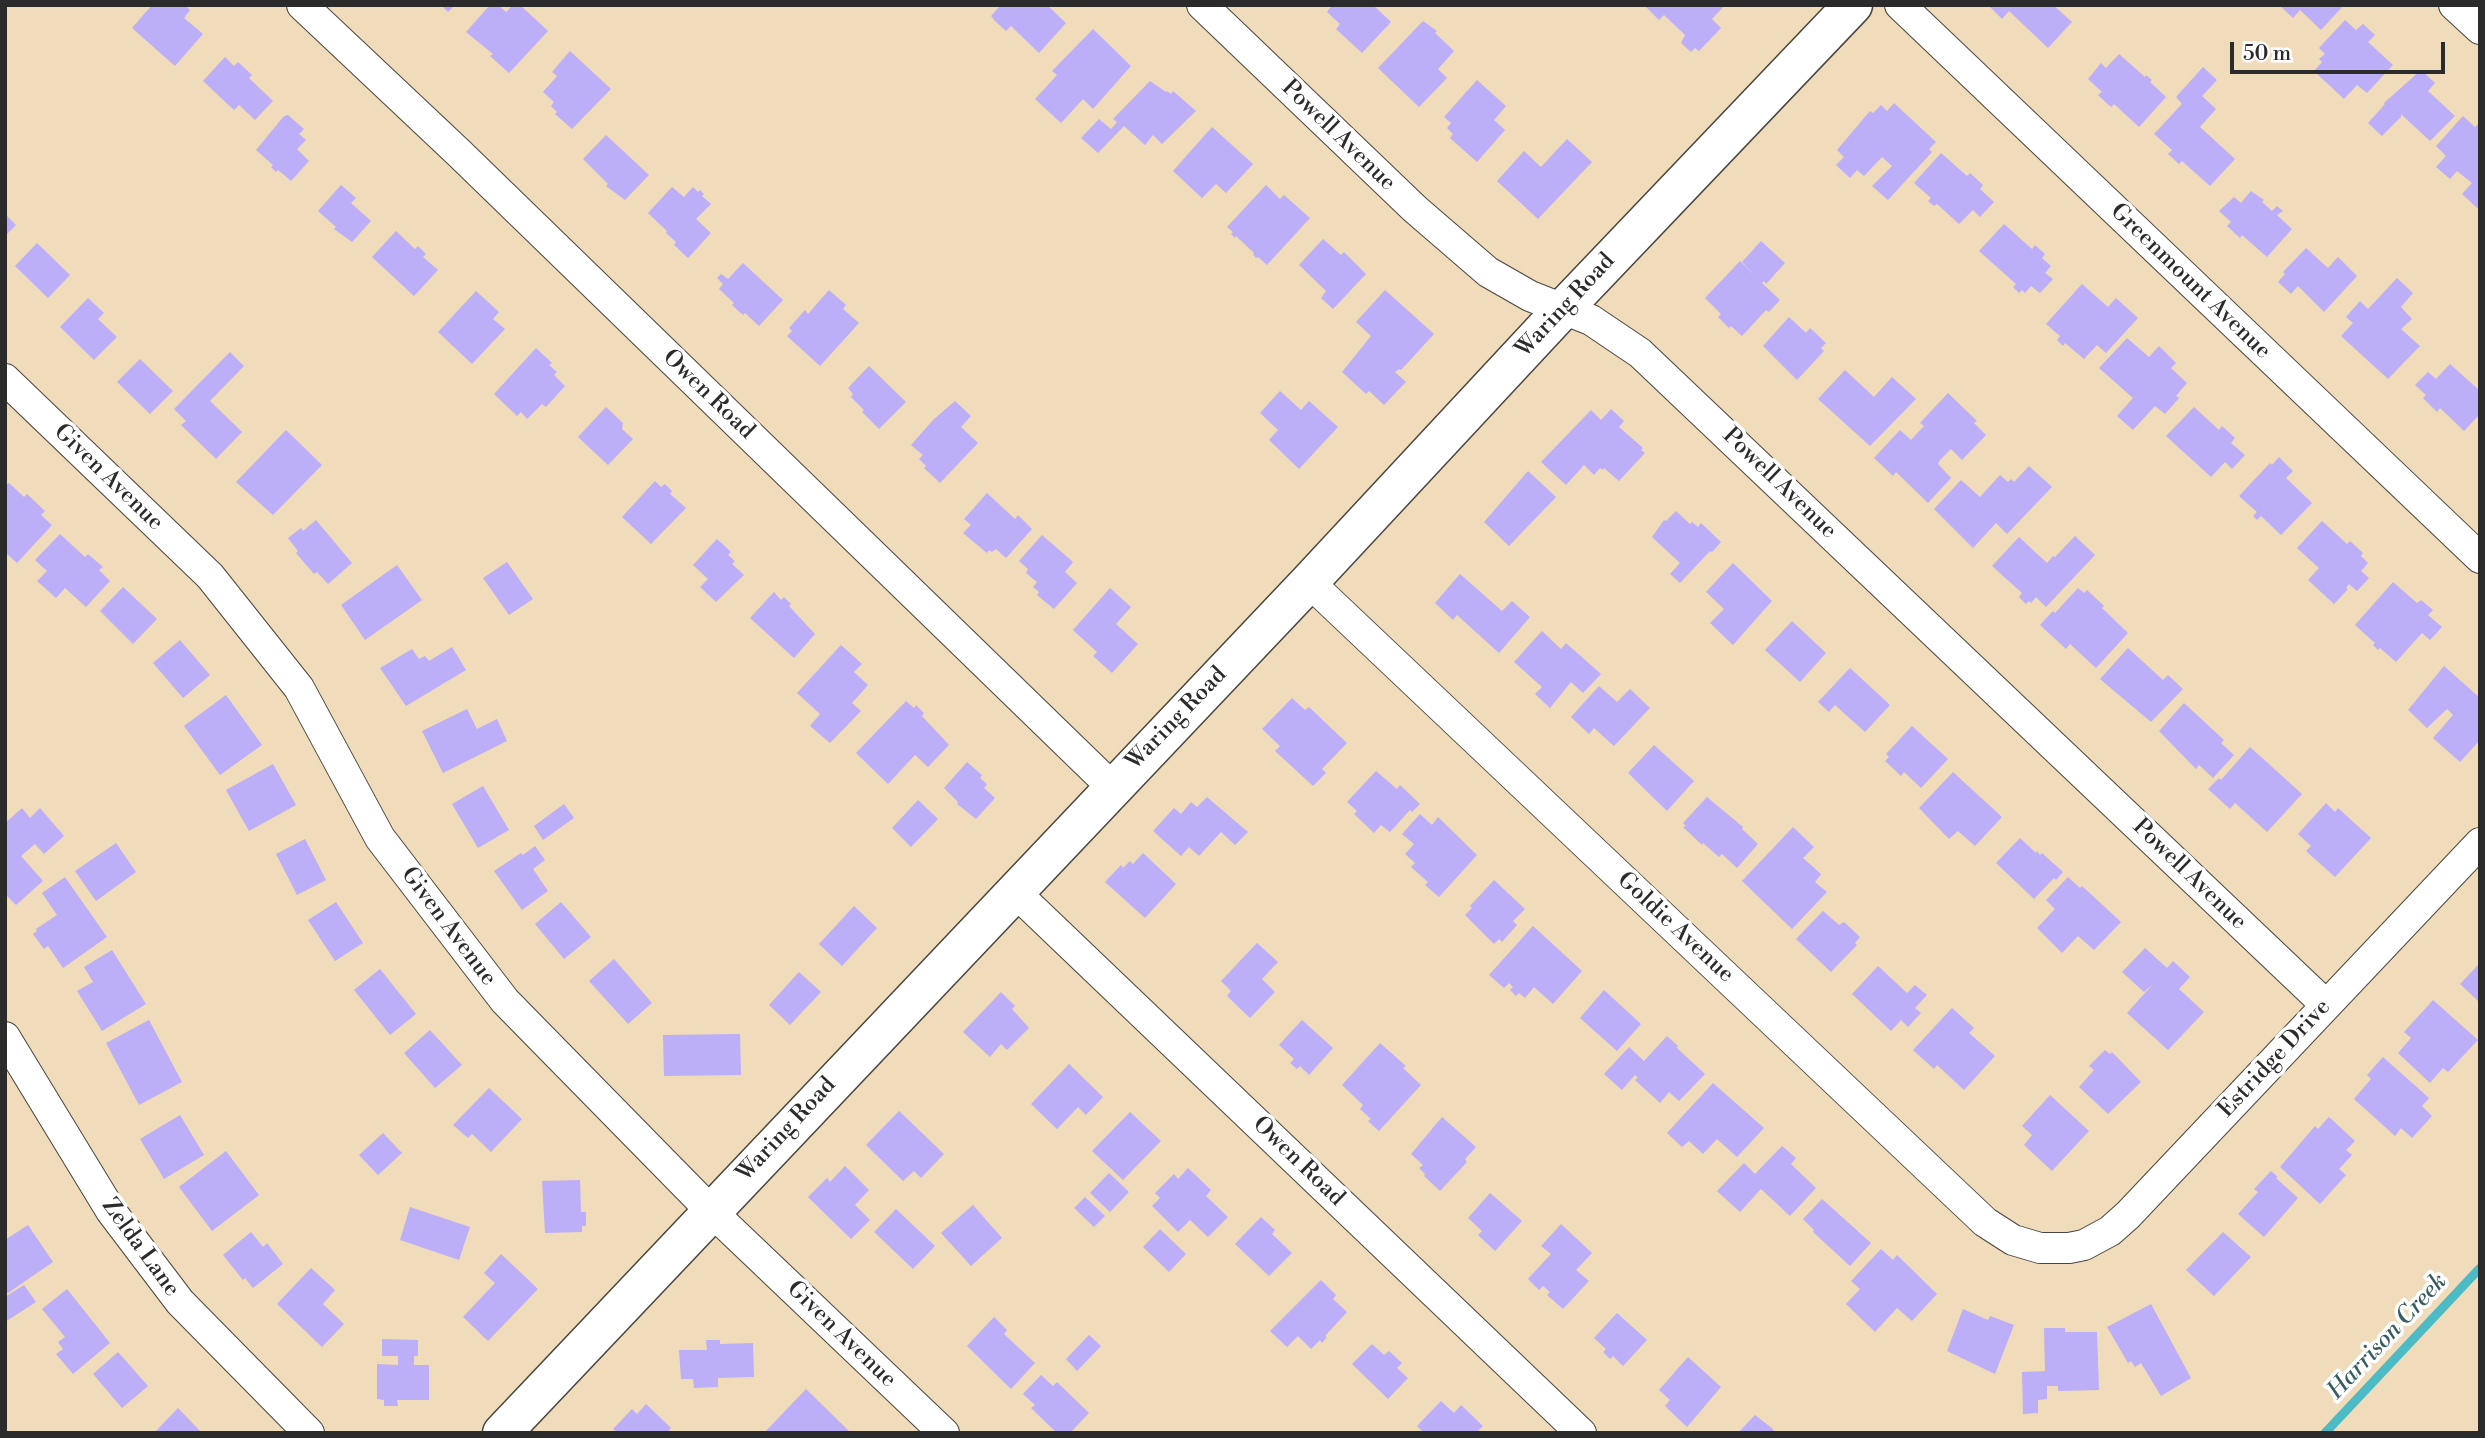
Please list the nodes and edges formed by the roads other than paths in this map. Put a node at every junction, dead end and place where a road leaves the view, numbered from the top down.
1 (302, 5) edge
2 (1202, 5) edge
3 (1853, 5) edge
4 (1900, 5) edge
5 (2454, 5) edge
6 (2480, 29) edge
7 (1564, 307) junction
8 (5, 379) edge
9 (2480, 558) edge
10 (1309, 582) junction
11 (1112, 788) junction
12 (2480, 843) edge
13 (1014, 891) junction
14 (2326, 1005) junction
15 (5, 1037) edge
16 (711, 1211) junction
17 (2055, 1248) joint
18 (309, 1433) edge
19 (502, 1433) edge
20 (944, 1433) edge
21 (1581, 1433) edge

1 - 11 street, Owen Road
2 - 7 street, Powell Avenue
3 - 7 street, Waring Road
4 - 9 street, Greenmount Avenue
5 - 6 street
7 - 10 street, Waring Road
7 - 14 street, Powell Avenue
8 - 16 street, Given Avenue
10 - 11 street, Waring Road
10 - 17 street, Goldie Avenue
11 - 13 street, Waring Road
12 - 14 street, Estridge Drive
13 - 16 street, Waring Road
13 - 21 street, Owen Road
14 - 17 street, Estridge Drive
15 - 18 street, Zelda Lane
16 - 19 street, Waring Road
16 - 20 street, Given Avenue

